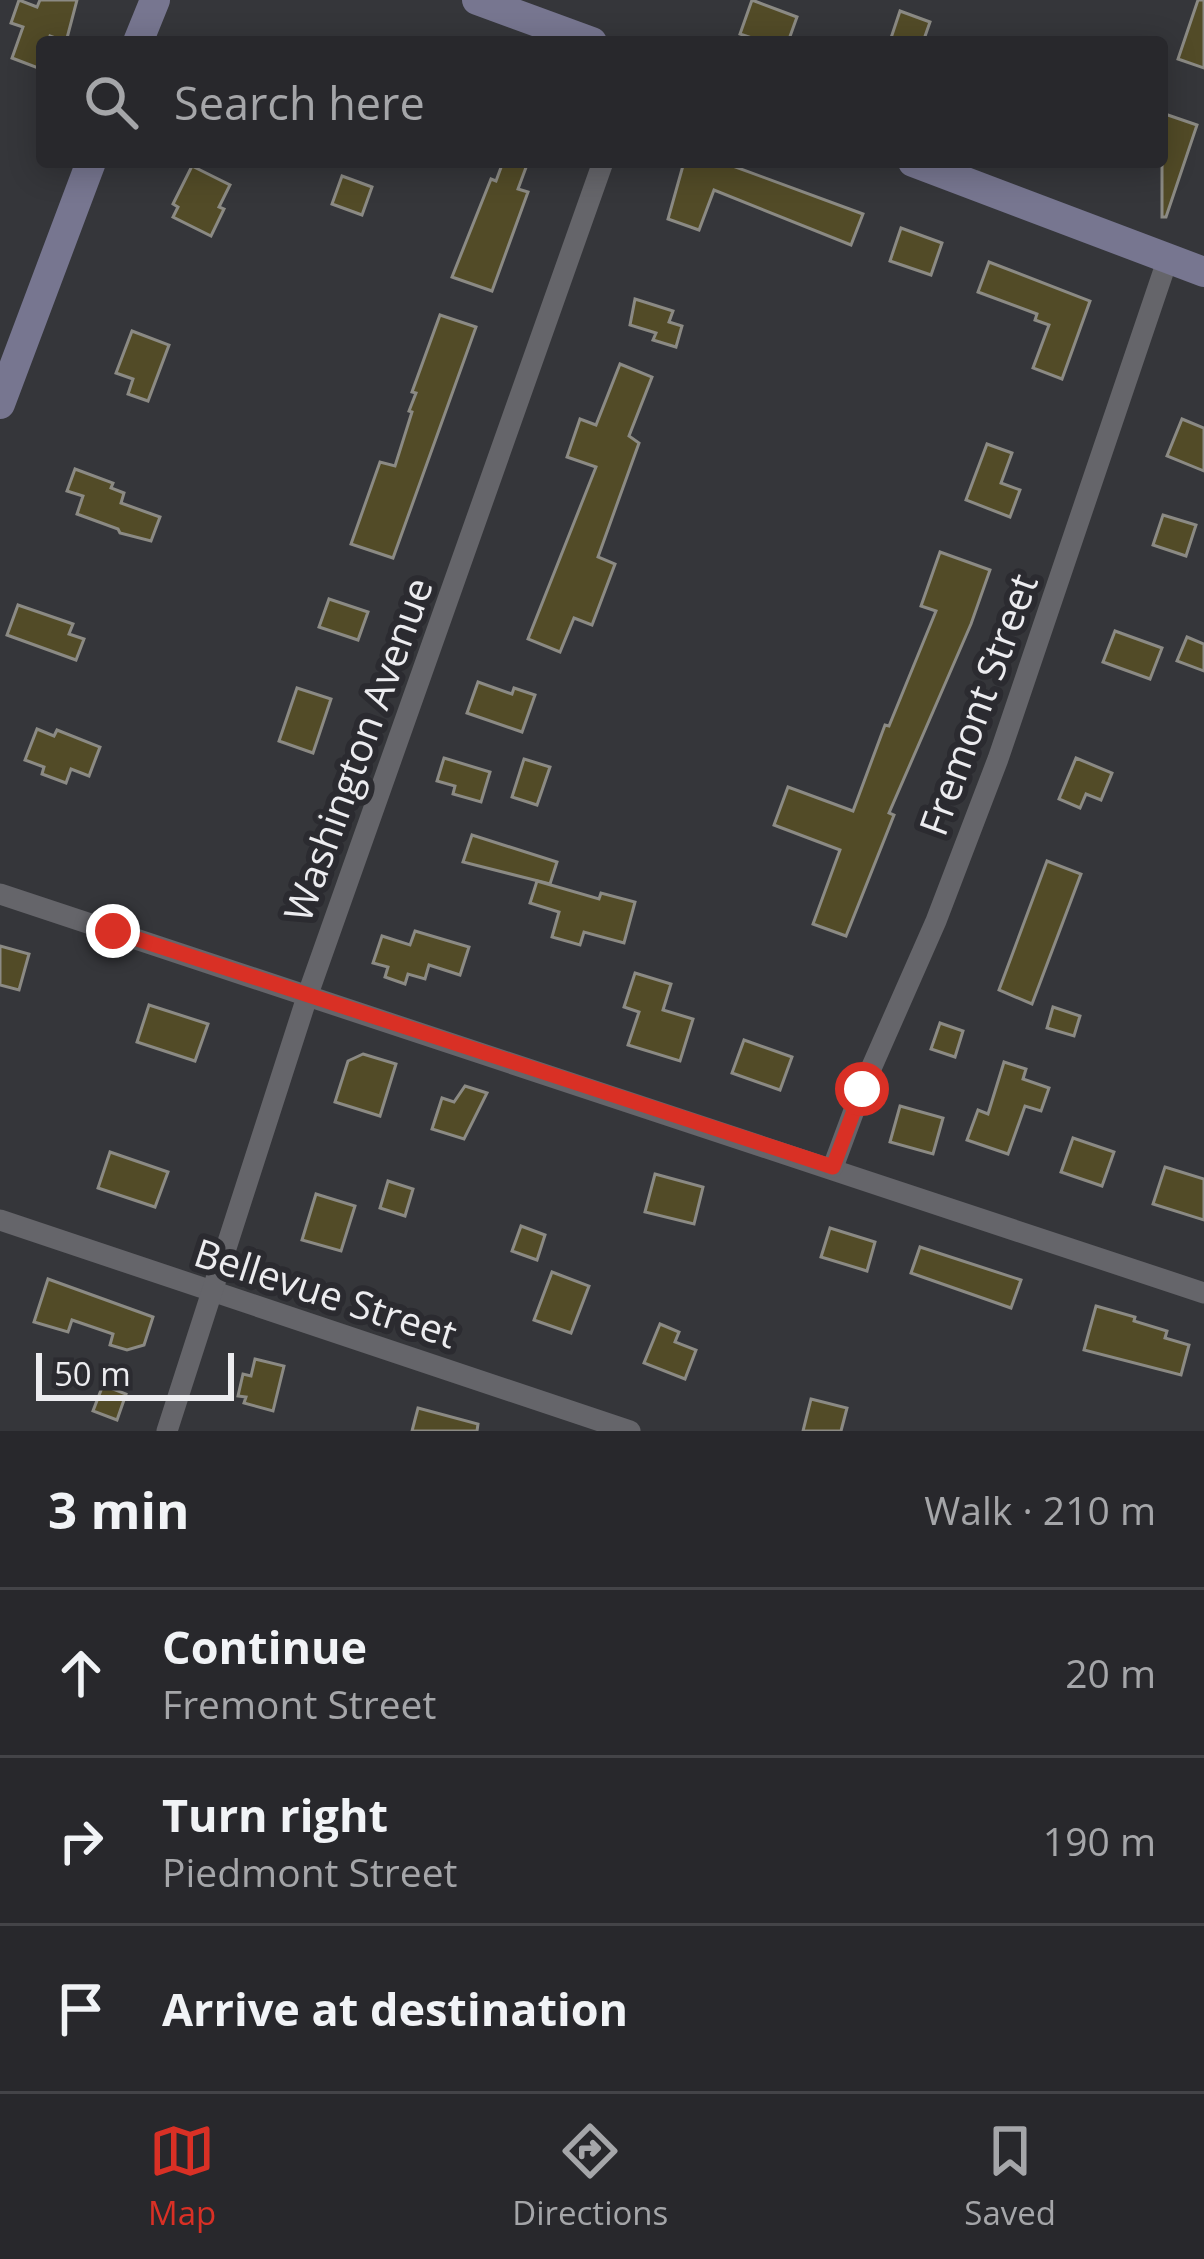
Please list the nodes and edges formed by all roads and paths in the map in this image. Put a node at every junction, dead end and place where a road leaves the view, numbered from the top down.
1 (155, 0) edge
2 (477, 0) edge
3 (140, 36) edge
4 (576, 36) edge
5 (89, 168) edge
6 (601, 168) edge
7 (929, 168) edge
8 (1168, 258) junction
9 (1204, 272) edge
10 (0, 404) edge
11 (0, 894) edge
12 (308, 994) junction
13 (833, 1167) junction
14 (0, 1220) edge
15 (211, 1291) junction
16 (1204, 1293) edge
17 (167, 1431) edge
18 (630, 1431) edge

1 - 3 street
2 - 4 street
5 - 10 street
6 - 12 street, Washington Avenue
7 - 8 street
8 - 9 street
8 - 13 street, Fremont Street
11 - 12 street
12 - 13 street
12 - 15 street, Washington Avenue
13 - 16 street
14 - 15 street, Bellevue Street
15 - 17 street, Washington Avenue
15 - 18 street, Bellevue Street

